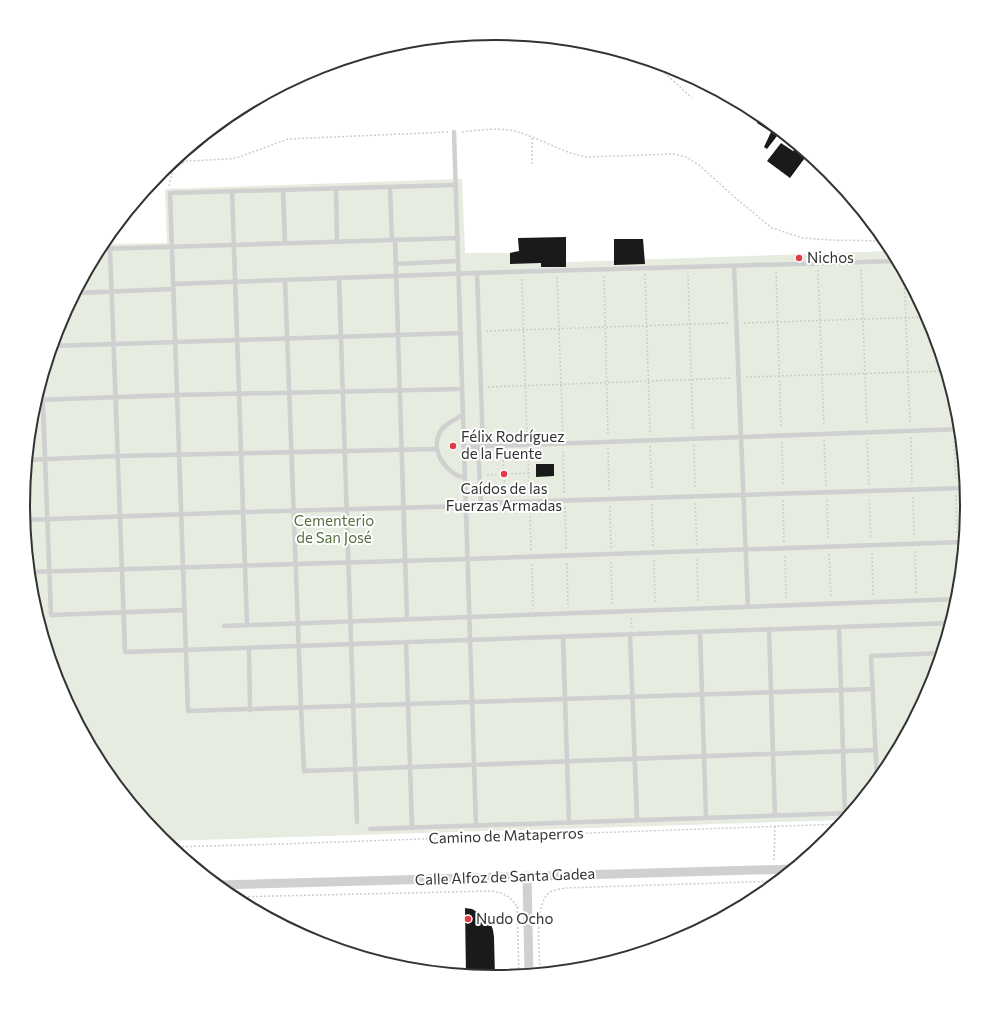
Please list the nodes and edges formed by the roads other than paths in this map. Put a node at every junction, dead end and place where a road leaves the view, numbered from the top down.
1 (454, 132) road end
2 (456, 185) junction
3 (390, 187) junction
4 (336, 188) junction
5 (283, 190) junction
6 (232, 191) junction
7 (458, 238) junction
8 (393, 240) junction
9 (337, 242) junction
10 (284, 243) junction
11 (234, 245) junction
12 (172, 247) junction
13 (106, 249) edge
14 (110, 249) junction
15 (458, 261) junction
16 (892, 261) edge
17 (396, 264) junction
18 (734, 266) junction
19 (477, 273) junction
20 (459, 274) junction
21 (396, 276) junction
22 (339, 278) junction
23 (285, 280) junction
24 (236, 281) junction
25 (173, 286) junction
26 (112, 292) junction
27 (81, 293) edge
28 (461, 333) junction
29 (398, 335) junction
30 (341, 336) junction
31 (288, 338) junction
32 (237, 340) junction
33 (175, 342) junction
34 (114, 344) junction
35 (58, 346) edge
36 (462, 389) junction
37 (399, 390) junction
38 (343, 392) junction
39 (290, 393) junction
40 (239, 394) junction
41 (177, 395) junction
42 (115, 397) junction
43 (42, 400) edge
44 (42, 401) edge
45 (463, 415) junction
46 (955, 429) edge
47 (741, 437) junction
48 (464, 447) junction
49 (480, 447) junction
50 (437, 449) junction
51 (401, 450) junction
52 (345, 451) junction
53 (292, 452) junction
54 (242, 454) junction
55 (180, 455) junction
56 (117, 456) junction
57 (32, 460) edge
58 (44, 460) junction
59 (465, 478) junction
60 (960, 488) edge
61 (743, 494) junction
62 (466, 506) junction
63 (403, 508) junction
64 (347, 509) junction
65 (294, 511) junction
66 (244, 512) junction
67 (182, 514) junction
68 (120, 516) junction
69 (47, 519) junction
70 (30, 520) edge
71 (959, 542) edge
72 (745, 549) junction
73 (467, 559) junction
74 (405, 561) junction
75 (349, 563) junction
76 (296, 564) junction
77 (245, 566) junction
78 (184, 568) junction
79 (122, 570) junction
80 (35, 572) edge
81 (49, 572) junction
82 (951, 600) edge
83 (748, 607) junction
84 (185, 610) junction
85 (124, 613) junction
86 (470, 616) junction
87 (407, 619) junction
88 (351, 621) junction
89 (298, 623) junction
90 (945, 623) edge
91 (247, 625) junction
92 (224, 626) dead end
93 (839, 627) junction
94 (769, 629) junction
95 (700, 632) junction
96 (631, 634) junction
97 (563, 636) junction
98 (470, 640) junction
99 (406, 642) junction
100 (351, 644) junction
101 (299, 646) junction
102 (248, 648) junction
103 (186, 650) junction
104 (937, 653) edge
105 (873, 689) junction
106 (841, 690) junction
107 (771, 692) junction
108 (702, 695) junction
109 (632, 697) junction
110 (565, 699) junction
111 (472, 703) junction
112 (408, 705) junction
113 (354, 706) junction
114 (301, 708) junction
115 (250, 710) junction
116 (876, 750) junction
117 (843, 751) junction
118 (773, 753) junction
119 (704, 756) junction
120 (635, 758) junction
121 (567, 761) junction
122 (474, 764) junction
123 (410, 766) junction
124 (356, 769) junction
125 (877, 772) edge
126 (845, 813) joint
127 (775, 816) junction
128 (706, 818) junction
129 (637, 820) junction
130 (357, 822) dead end
131 (569, 822) junction
132 (476, 826) junction
133 (412, 828) junction
134 (370, 829) dead end
135 (785, 869) edge
136 (527, 876) junction
137 (227, 885) edge
138 (528, 970) edge

1 - 2 lane
2 - 3 lane
2 - 7 lane
3 - 4 lane
3 - 8 lane
4 - 5 lane
4 - 9 lane
5 - 6 lane
5 - 10 lane
6 - 11 lane
6 - 12 lane
7 - 8 lane
7 - 15 lane
8 - 9 lane
8 - 17 lane
9 - 10 lane
10 - 11 lane
11 - 12 lane
11 - 24 lane
12 - 14 lane
12 - 25 lane
13 - 14 lane
14 - 26 lane
15 - 17 lane
15 - 20 lane
16 - 18 lane
17 - 21 lane
18 - 19 lane
18 - 47 lane
19 - 20 lane
19 - 49 lane
20 - 21 lane
20 - 28 lane
21 - 22 lane
21 - 29 lane
22 - 23 lane
22 - 30 lane
23 - 24 lane
23 - 31 lane
24 - 25 lane
24 - 32 lane
25 - 26 lane
25 - 33 lane
26 - 27 lane
26 - 34 lane
28 - 29 lane
28 - 36 lane
29 - 30 lane
29 - 37 lane
30 - 31 lane
30 - 38 lane
31 - 32 lane
31 - 39 lane
32 - 33 lane
32 - 40 lane
33 - 34 lane
33 - 41 lane
34 - 35 lane
34 - 42 lane
36 - 37 lane
36 - 45 lane
37 - 38 lane
37 - 51 lane
38 - 39 lane
38 - 52 lane
39 - 40 lane
39 - 53 lane
40 - 41 lane
40 - 54 lane
41 - 42 lane
41 - 55 lane
42 - 43 lane
42 - 56 lane
44 - 58 lane
45 - 48 lane
45 - 50 lane
46 - 47 lane
47 - 49 lane
47 - 61 lane
48 - 49 lane
48 - 59 lane
49 - 61 lane
50 - 51 lane
50 - 59 lane
51 - 52 lane
51 - 63 lane
52 - 53 lane
52 - 64 lane
53 - 54 lane
53 - 65 lane
54 - 55 lane
54 - 66 lane
55 - 56 lane
55 - 67 lane
56 - 58 lane
56 - 68 lane
57 - 58 lane
58 - 69 lane
59 - 62 lane
60 - 61 lane
61 - 72 lane
62 - 63 lane
62 - 73 lane
63 - 64 lane
63 - 74 lane
64 - 65 lane
64 - 75 lane
65 - 66 lane
65 - 76 lane
66 - 67 lane
66 - 77 lane
67 - 68 lane
67 - 78 lane
68 - 69 lane
68 - 79 lane
69 - 70 lane
69 - 81 lane
71 - 72 lane
72 - 73 lane
72 - 83 lane
73 - 74 lane
73 - 86 lane
74 - 75 lane
74 - 87 lane
75 - 76 lane
75 - 88 lane
76 - 77 lane
76 - 89 lane
77 - 78 lane
77 - 91 lane
78 - 79 lane
78 - 84 lane
79 - 81 lane
79 - 85 lane
80 - 81 lane
81 - 85 lane
82 - 83 lane
83 - 86 lane
84 - 85 lane
84 - 103 lane
85 - 103 lane
86 - 87 lane
86 - 98 lane
87 - 88 lane
88 - 89 lane
88 - 100 lane
89 - 91 lane
89 - 101 lane
90 - 93 lane
91 - 92 lane
93 - 94 lane
93 - 106 lane
94 - 95 lane
94 - 107 lane
95 - 96 lane
95 - 108 lane
96 - 97 lane
96 - 109 lane
97 - 98 lane
97 - 110 lane
98 - 99 lane
98 - 111 lane
99 - 100 lane
99 - 112 lane
100 - 101 lane
100 - 113 lane
101 - 102 lane
101 - 114 lane
102 - 103 lane
102 - 115 lane
103 - 115 lane
104 - 105 lane
105 - 106 lane
105 - 116 lane
106 - 107 lane
106 - 117 lane
107 - 108 lane
107 - 118 lane
108 - 109 lane
108 - 119 lane
109 - 110 lane
109 - 120 lane
110 - 111 lane
110 - 121 lane
111 - 112 lane
111 - 122 lane
112 - 113 lane
112 - 123 lane
113 - 114 lane
113 - 124 lane
114 - 115 lane
114 - 124 lane
116 - 117 lane
116 - 125 lane
117 - 118 lane
117 - 126 lane
118 - 119 lane
118 - 127 lane
119 - 120 lane
119 - 128 lane
120 - 121 lane
120 - 129 lane
121 - 122 lane
121 - 131 lane
122 - 123 lane
122 - 132 lane
123 - 124 lane
123 - 133 lane
124 - 130 lane
126 - 127 lane
127 - 128 lane
128 - 129 lane
129 - 131 lane
131 - 132 lane
132 - 133 lane
133 - 134 lane
135 - 136 street, Calle Alfoz de Santa Gadea
136 - 137 street, Calle Alfoz de Santa Gadea
136 - 138 street

